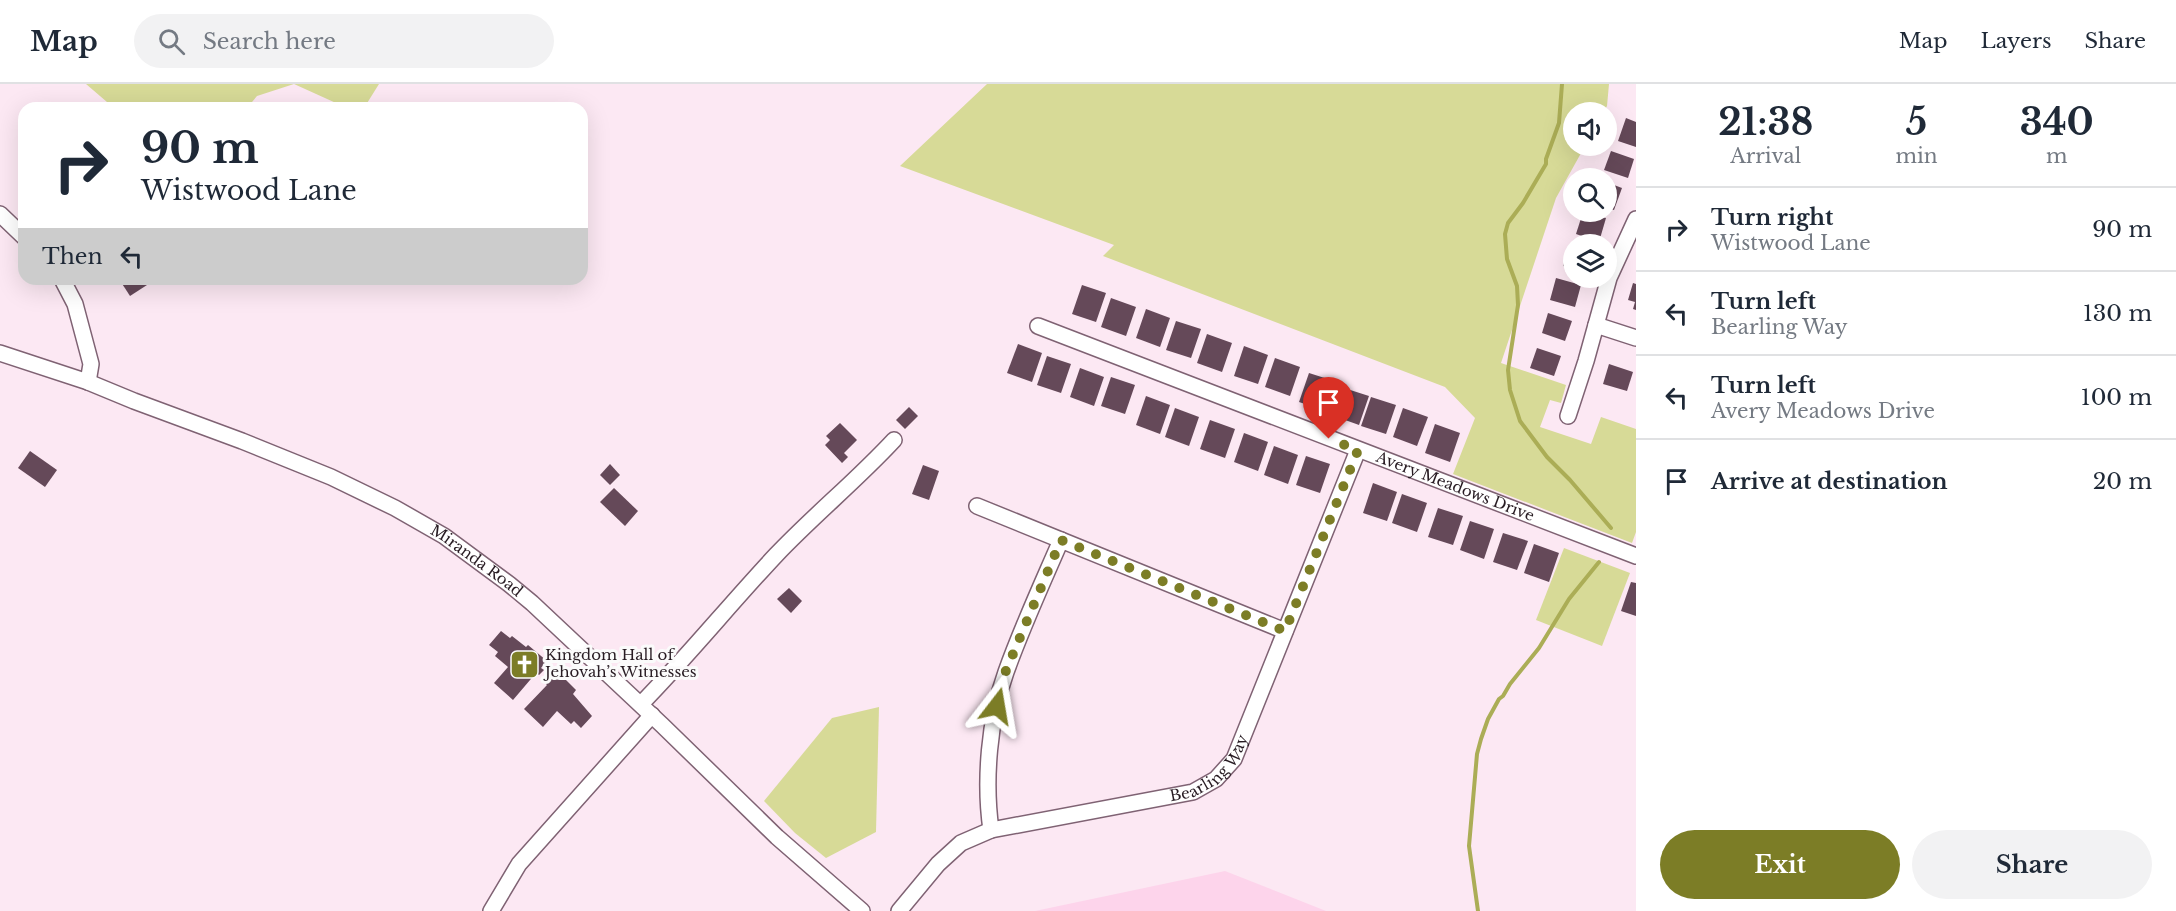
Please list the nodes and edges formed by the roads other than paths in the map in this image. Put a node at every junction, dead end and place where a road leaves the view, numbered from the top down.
1 (0, 214) edge
2 (1636, 219) edge
3 (18, 231) edge
4 (65, 285) edge
5 (1596, 325) junction
6 (1038, 326) dead end
7 (1636, 338) edge
8 (0, 353) edge
9 (88, 382) junction
10 (1568, 416) dead end
11 (894, 440) dead end
12 (1358, 450) junction
13 (977, 506) dead end
14 (1061, 540) junction
15 (1636, 556) edge
16 (1285, 631) junction
17 (646, 710) junction
18 (991, 830) junction
19 (492, 911) edge
20 (862, 911) edge
21 (899, 911) edge

1 - 3 street
2 - 5 street
4 - 9 street
5 - 7 street
5 - 10 street
6 - 12 street, Avery Meadows Drive
8 - 9 street, Miranda Road
9 - 17 street, Miranda Road
11 - 17 street
12 - 15 street, Avery Meadows Drive
12 - 16 street, Bearling Way
13 - 14 street
14 - 16 street
14 - 18 street
16 - 18 street, Bearling Way
17 - 19 street
17 - 20 street, Miranda Road
18 - 21 street, Bearling Way

